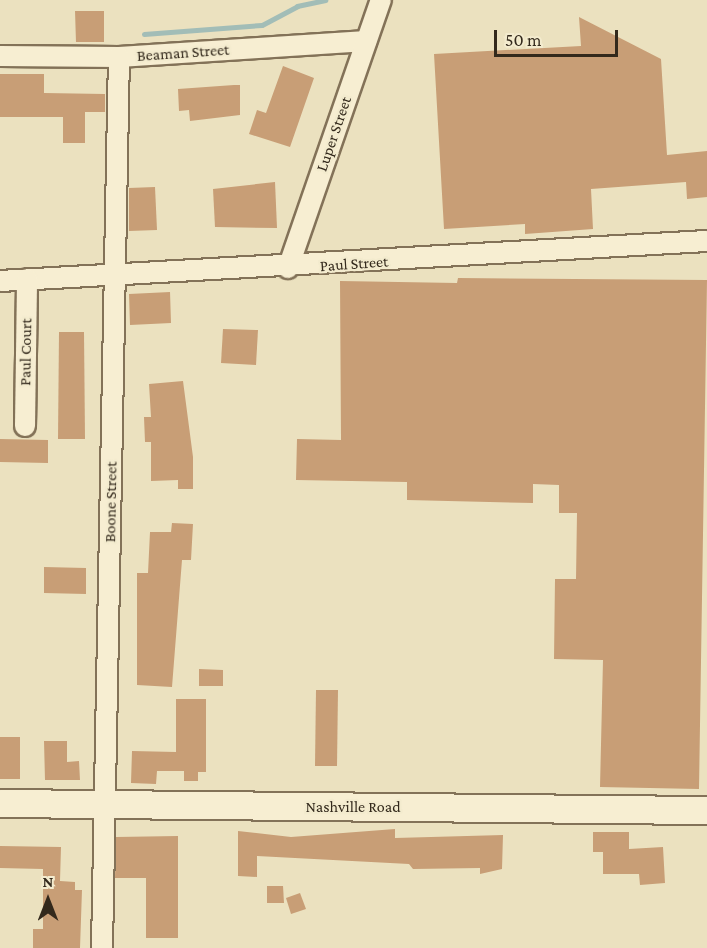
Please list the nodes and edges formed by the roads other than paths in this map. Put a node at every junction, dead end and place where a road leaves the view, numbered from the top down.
1 (381, 0) edge
2 (366, 41) junction
3 (0, 56) edge
4 (119, 57) junction
5 (707, 241) edge
6 (288, 268) junction
7 (116, 273) junction
8 (27, 279) junction
9 (0, 281) edge
10 (25, 426) dead end
11 (0, 803) edge
12 (105, 806) junction
13 (707, 810) edge
14 (102, 948) edge

1 - 2 street, Luper Street
2 - 4 street, Beaman Street
2 - 6 street, Luper Street
3 - 4 street, Beaman Street
4 - 7 street, Boone Street
5 - 6 street, Paul Street
6 - 7 street, Paul Street
7 - 8 street, Paul Street
7 - 12 street, Boone Street
8 - 9 street, Paul Street
8 - 10 street, Paul Court
11 - 12 main road, Nashville Road
12 - 13 main road, Nashville Road
12 - 14 street, Boone Street

